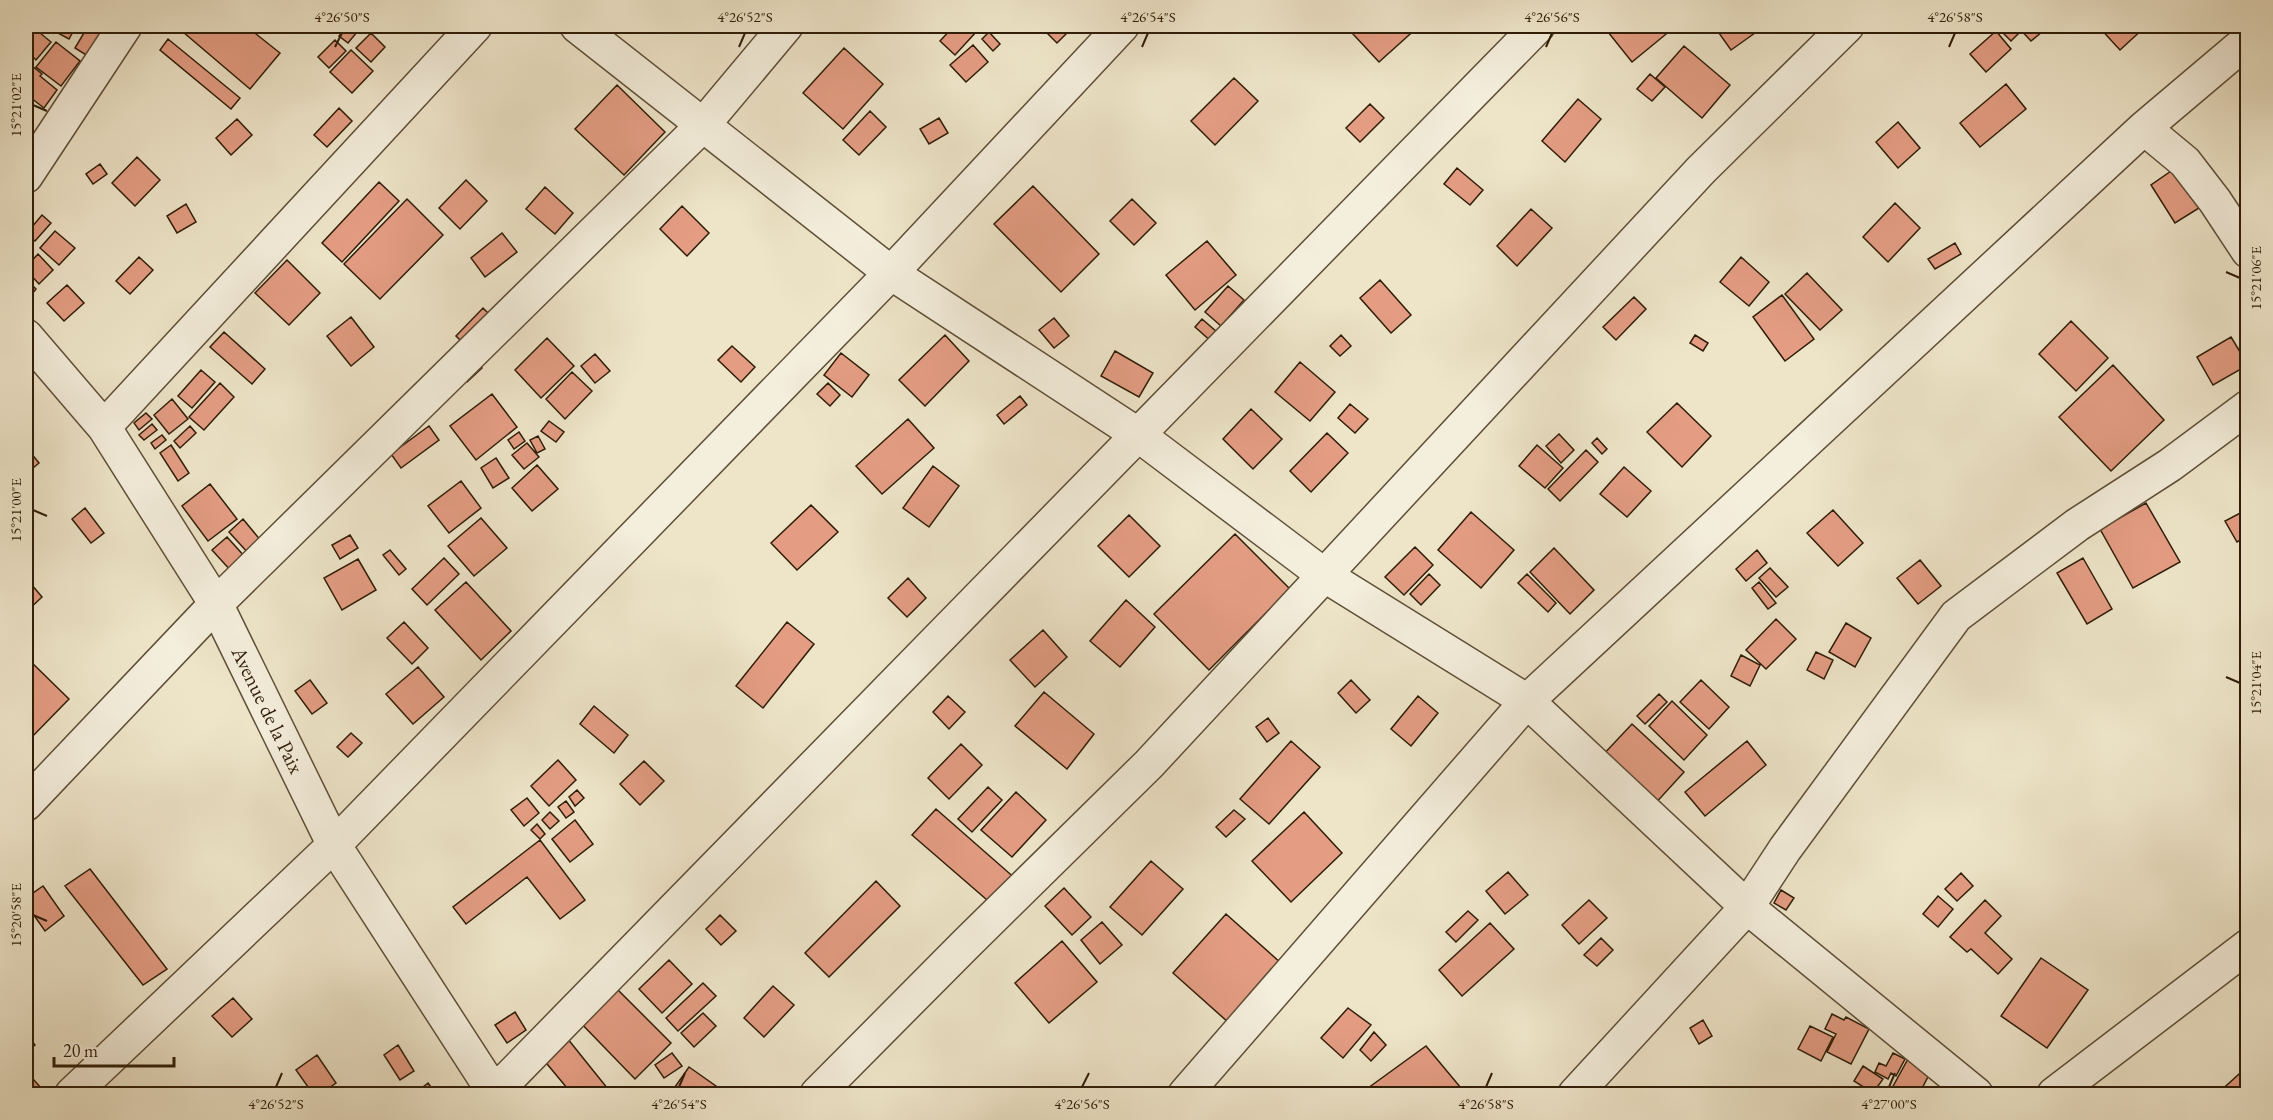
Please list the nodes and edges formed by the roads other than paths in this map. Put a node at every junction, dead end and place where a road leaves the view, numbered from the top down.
1 (125, 26) edge
2 (475, 26) edge
3 (577, 26) edge
4 (786, 26) edge
5 (1122, 26) edge
6 (1538, 26) edge
7 (1847, 26) edge
8 (2247, 40) edge
9 (703, 125) junction
10 (2144, 128) junction
11 (26, 176) edge
12 (2247, 251) edge
13 (891, 273) junction
14 (26, 336) edge
15 (2247, 407) edge
16 (104, 427) junction
17 (1137, 434) junction
18 (1324, 575) junction
19 (216, 604) junction
20 (1527, 701) junction
21 (26, 804) edge
22 (334, 845) junction
23 (1747, 907) junction
24 (2247, 946) edge
25 (494, 1094) edge
26 (72, 1095) edge
27 (817, 1095) edge
28 (1185, 1095) edge
29 (1575, 1095) edge
30 (1976, 1095) edge
31 (2054, 1095) edge

1 - 11 street
2 - 16 street
3 - 9 street
4 - 9 street
5 - 13 street
6 - 17 street
7 - 18 street
8 - 10 street
9 - 13 street
9 - 19 street
10 - 12 street
10 - 20 street
13 - 17 street
13 - 22 street
14 - 16 street, Avenue de la Paix
15 - 23 street
16 - 19 street, Avenue de la Paix
17 - 18 street
17 - 25 street
18 - 20 street
18 - 27 street
19 - 21 street
19 - 22 street, Avenue de la Paix
20 - 23 street
20 - 28 street
22 - 25 street, Avenue de la Paix
22 - 26 street
23 - 29 street
23 - 30 street
24 - 31 street

